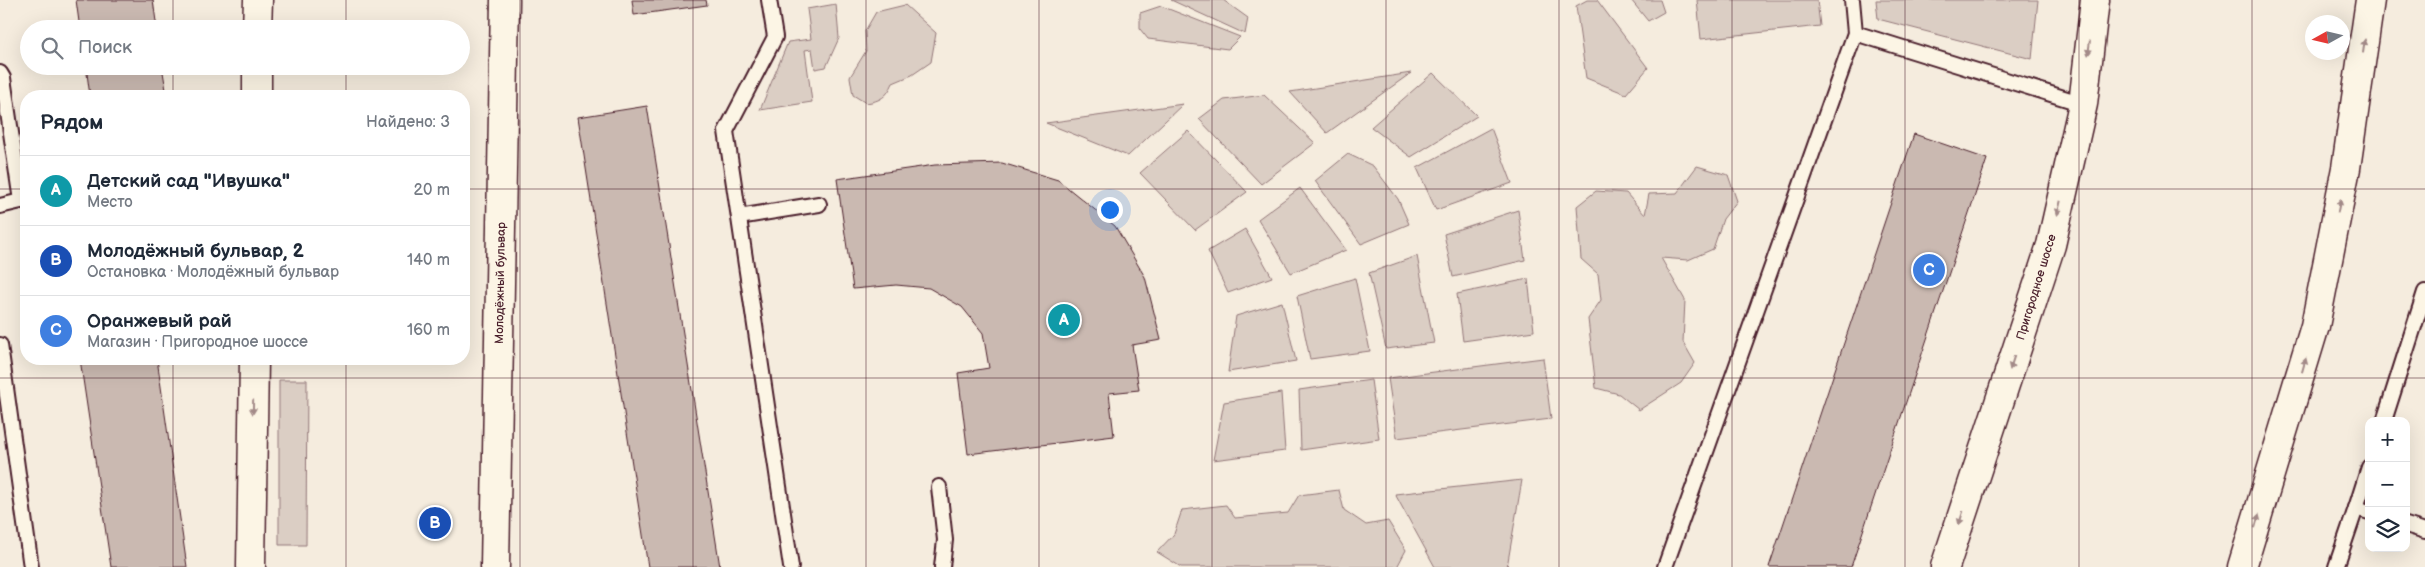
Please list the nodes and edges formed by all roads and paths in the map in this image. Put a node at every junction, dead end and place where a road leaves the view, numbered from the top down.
1 (258, 0) edge
2 (505, 0) edge
3 (769, 0) edge
4 (1852, 0) edge
5 (2095, 0) edge
6 (2370, 0) edge
7 (258, 20) edge
8 (1855, 33) junction
9 (0, 72) edge
10 (257, 75) edge
11 (256, 90) edge
12 (2083, 104) junction
13 (20, 178) edge
14 (20, 202) edge
15 (819, 204) dead end
16 (0, 206) edge
17 (739, 217) junction
18 (2425, 292) edge
19 (0, 345) edge
20 (254, 365) edge
21 (2385, 417) edge
22 (939, 487) dead end
23 (2365, 491) edge
24 (2362, 510) edge
25 (2410, 526) edge
26 (2425, 532) edge
27 (32, 567) edge
28 (251, 567) edge
29 (495, 567) edge
30 (791, 567) edge
31 (942, 567) edge
32 (1665, 567) edge
33 (1945, 567) edge
34 (2242, 567) edge
35 (2336, 567) edge

1 - 7 street
2 - 29 street, Молодёжный бульвар
3 - 17 lane
4 - 8 lane
5 -> 12 street, Пригородное шоссе
34 -> 6 street
8 - 12 lane
8 - 32 lane
9 - 13 lane
10 - 11 street
12 -> 33 street, Пригородное шоссе
14 - 16 lane
15 - 17 lane
17 - 30 lane
18 - 21 lane
19 - 27 lane
20 -> 28 street
22 - 31 lane
23 - 24 lane
24 - 35 lane
25 - 26 lane

